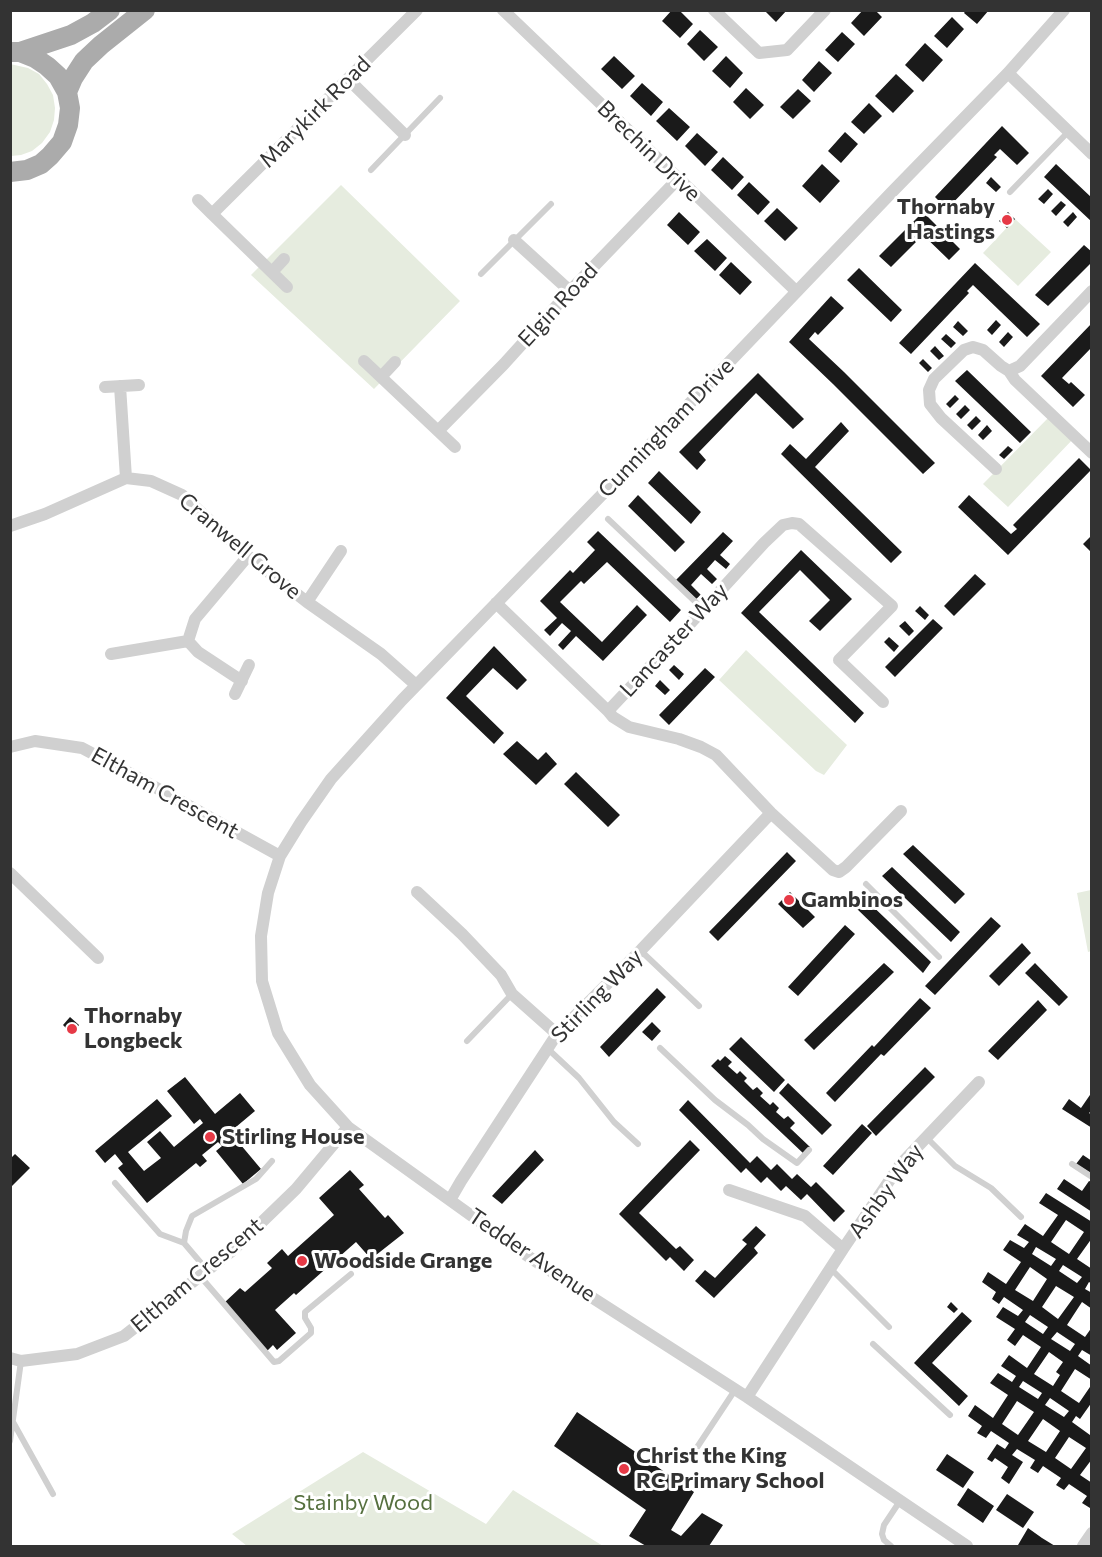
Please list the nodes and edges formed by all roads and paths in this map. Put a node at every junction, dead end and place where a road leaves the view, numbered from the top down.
1 (110, 10) edge
2 (145, 10) edge
3 (417, 10) edge
4 (503, 10) edge
5 (714, 10) edge
6 (825, 10) edge
7 (1064, 10) edge
8 (15, 52) edge
9 (1008, 73) junction
10 (348, 79) junction
11 (67, 92) junction
12 (440, 99) dead end
13 (1069, 131) junction
14 (405, 135) junction
15 (1092, 154) edge
16 (370, 170) dead end
17 (16, 174) edge
18 (678, 179) junction
19 (1010, 192) dead end
20 (198, 200) dead end
21 (551, 204) dead end
22 (212, 213) junction
23 (514, 240) junction
24 (284, 259) dead end
25 (272, 272) junction
26 (481, 273) dead end
27 (287, 287) dead end
28 (570, 291) junction
29 (796, 291) junction
30 (1092, 291) edge
31 (364, 361) dead end
32 (395, 362) dead end
33 (1010, 371) junction
34 (381, 377) junction
35 (139, 384) dead end
36 (120, 386) junction
37 (105, 387) dead end
38 (438, 431) junction
39 (455, 447) dead end
40 (1092, 453) edge
41 (996, 469) dead end
42 (126, 478) junction
43 (608, 519) dead end
44 (10, 526) edge
45 (342, 551) dead end
46 (248, 555) junction
47 (307, 602) junction
48 (496, 603) junction
49 (704, 610) junction
50 (188, 641) junction
51 (111, 654) dead end
52 (249, 665) dead end
53 (242, 681) junction
54 (416, 686) junction
55 (235, 694) dead end
56 (883, 702) dead end
57 (608, 711) junction
58 (10, 747) edge
59 (901, 811) dead end
60 (771, 813) junction
61 (280, 856) junction
62 (10, 873) edge
63 (866, 884) dead end
64 (417, 892) dead end
65 (641, 950) junction
66 (939, 957) dead end
67 (98, 958) dead end
68 (512, 994) junction
69 (699, 1006) dead end
70 (557, 1034) junction
71 (467, 1041) dead end
72 (547, 1048) junction
73 (660, 1048) dead end
74 (979, 1082) dead end
75 (348, 1127) junction
76 (926, 1137) junction
77 (638, 1144) dead end
78 (809, 1150) dead end
79 (272, 1161) dead end
80 (1072, 1164) dead end
81 (1092, 1177) edge
82 (115, 1183) dead end
83 (729, 1190) dead end
84 (450, 1200) junction
85 (1021, 1217) dead end
86 (184, 1243) junction
87 (843, 1249) junction
88 (831, 1269) junction
89 (204, 1273) junction
90 (351, 1274) dead end
91 (889, 1327) dead end
92 (873, 1344) dead end
93 (16, 1359) edge
94 (735, 1389) junction
95 (16, 1393) junction
96 (747, 1397) junction
97 (10, 1400) edge
98 (950, 1415) dead end
99 (13, 1422) junction
100 (10, 1441) edge
101 (690, 1458) dead end
102 (53, 1494) dead end
103 (900, 1501) junction
104 (1092, 1533) edge
105 (891, 1546) edge
106 (967, 1546) edge
107 (1083, 1546) edge

1 - 8 main road
2 - 11 main road
3 - 10 street, Marykirk Road
4 - 18 street, Brechin Drive
5 - 6 street
7 - 9 street, Cunningham Drive
8 - 11 main road
9 - 13 street
9 - 29 street, Cunningham Drive
10 - 14 street
10 - 22 street, Marykirk Road
11 - 17 main road
12 - 14 lane
13 - 15 street
13 - 19 lane
14 - 16 lane
18 - 28 street, Elgin Road
18 - 29 street, Brechin Drive
20 - 22 street
21 - 23 lane
22 - 25 street
23 - 26 lane
23 - 28 street
24 - 25 street
25 - 27 street
28 - 38 street, Elgin Road
29 - 48 street, Cunningham Drive
30 - 33 street
31 - 34 street
32 - 34 street
33 - 40 street
33 - 41 street
34 - 38 street
35 - 36 street
36 - 37 street
36 - 42 street
38 - 39 street
42 - 44 street
42 - 46 street, Cranwell Grove
43 - 49 lane
45 - 47 street
46 - 47 street, Cranwell Grove
46 - 50 street
47 - 54 street, Cranwell Grove
48 - 54 street, Cunningham Drive
48 - 57 street
49 - 56 street, Lancaster Way
49 - 57 street, Lancaster Way
50 - 51 street
50 - 53 street
52 - 53 street
53 - 55 street
54 - 61 street, Cunningham Drive
57 - 60 street, Lancaster Way
58 - 61 street, Eltham Crescent
59 - 60 street, Lancaster Way
60 - 65 street, Stirling Way
61 - 75 street, Tedder Avenue
62 - 67 street
63 - 66 lane
64 - 68 street
65 - 69 lane
65 - 70 street, Stirling Way
68 - 70 street
68 - 71 lane
70 - 72 street, Stirling Way
72 - 77 lane
72 - 84 street, Stirling Way
73 - 78 lane
74 - 76 street, Ashby Way
75 - 84 street, Tedder Avenue
75 - 89 street, Eltham Crescent
76 - 85 lane
76 - 87 street, Ashby Way
79 - 86 lane
80 - 81 lane
82 - 86 lane
83 - 87 street
84 - 94 street, Tedder Avenue
86 - 89 lane
87 - 88 street, Ashby Way
88 - 91 lane
88 - 96 street, Ashby Way
89 - 90 lane
89 - 93 street, Eltham Crescent
92 - 98 lane
93 - 95 lane
94 - 96 street, Tedder Avenue
94 - 101 lane
95 - 97 lane
95 - 99 lane
96 - 103 street, Tedder Avenue
99 - 100 lane
99 - 102 lane
103 - 105 lane
103 - 106 street, Tedder Avenue
104 - 107 street

